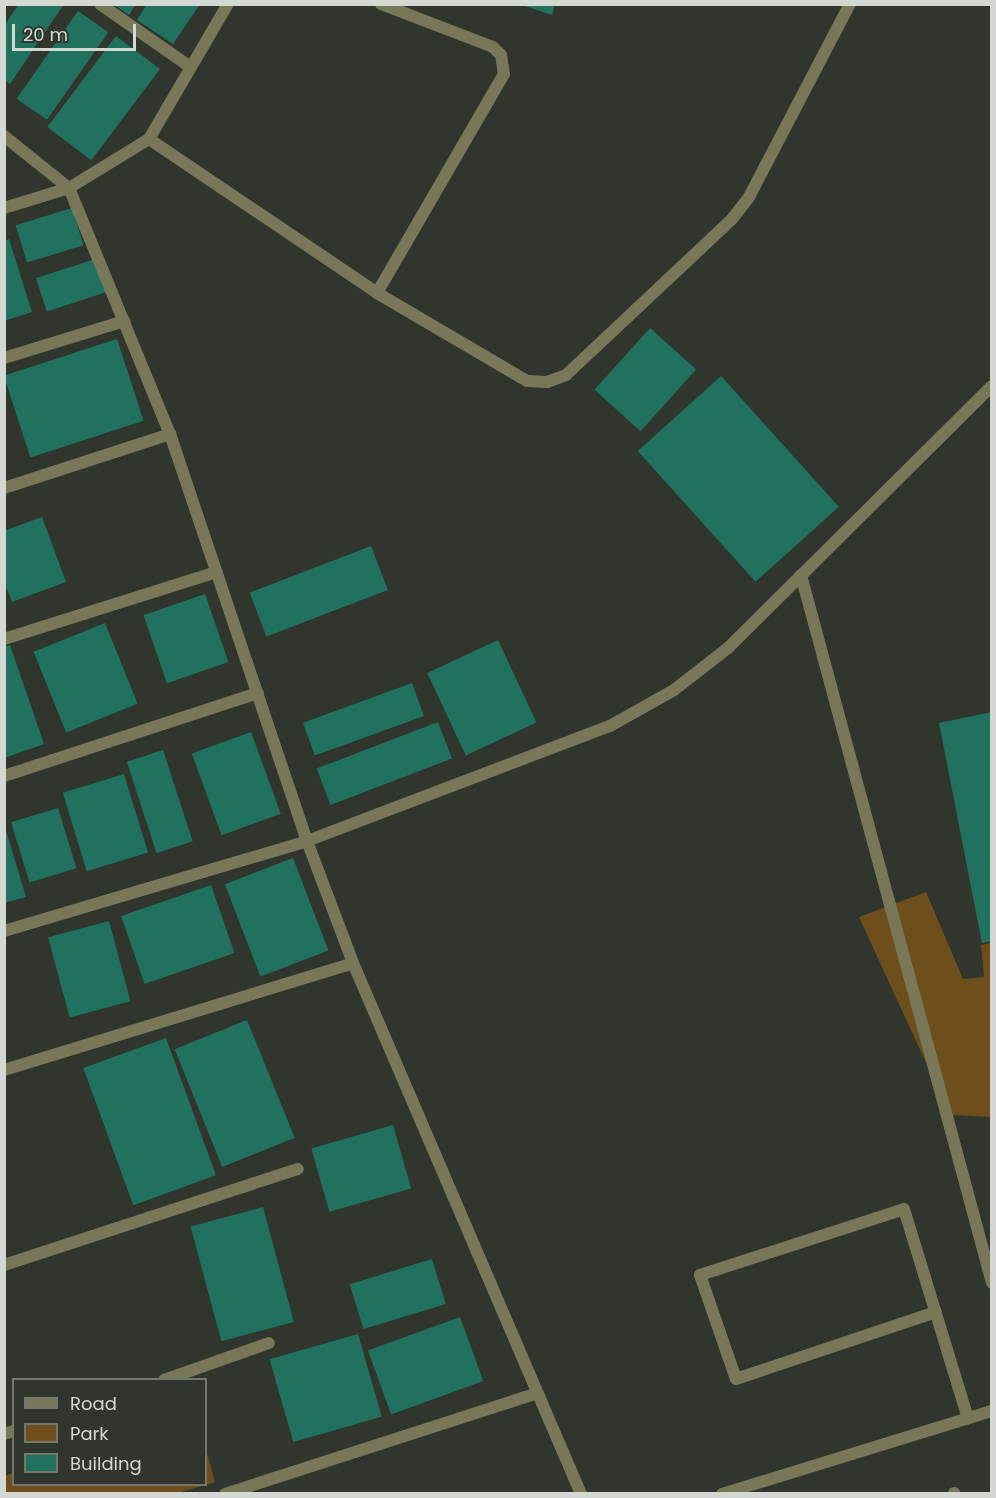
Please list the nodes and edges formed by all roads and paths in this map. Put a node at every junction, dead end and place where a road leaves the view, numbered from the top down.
1 (100, 4) edge
2 (228, 4) edge
3 (381, 4) edge
4 (850, 4) edge
5 (189, 66) junction
6 (4, 136) edge
7 (149, 139) junction
8 (69, 188) junction
9 (4, 208) edge
10 (377, 293) junction
11 (124, 321) junction
12 (4, 358) edge
13 (992, 386) edge
14 (170, 434) junction
15 (4, 488) edge
16 (217, 572) junction
17 (801, 576) junction
18 (4, 639) edge
19 (258, 693) junction
20 (4, 776) edge
21 (307, 841) junction
22 (4, 931) edge
23 (353, 963) junction
24 (4, 1071) edge
25 (298, 1169) dead end
26 (4, 1265) edge
27 (992, 1283) edge
28 (936, 1312) junction
29 (269, 1343) dead end
30 (170, 1378) edge
31 (537, 1393) junction
32 (992, 1411) edge
33 (968, 1418) junction
34 (225, 1494) edge
35 (581, 1494) edge
36 (722, 1494) edge

1 - 5 street
2 - 5 street
3 - 10 street
4 - 10 street
5 - 7 street
6 - 8 street
7 - 8 street
7 - 10 street
8 - 9 street
8 - 11 street
11 - 12 street
11 - 14 street
13 - 17 street
14 - 15 street
14 - 16 street
16 - 18 street
16 - 19 street
17 - 21 street
17 - 27 street
19 - 20 street
19 - 21 street
21 - 22 street
21 - 23 street
23 - 24 street
23 - 31 street
25 - 26 street
28 - 28 street
28 - 33 street
29 - 30 street
31 - 34 street
31 - 35 street
32 - 33 street
33 - 36 street

